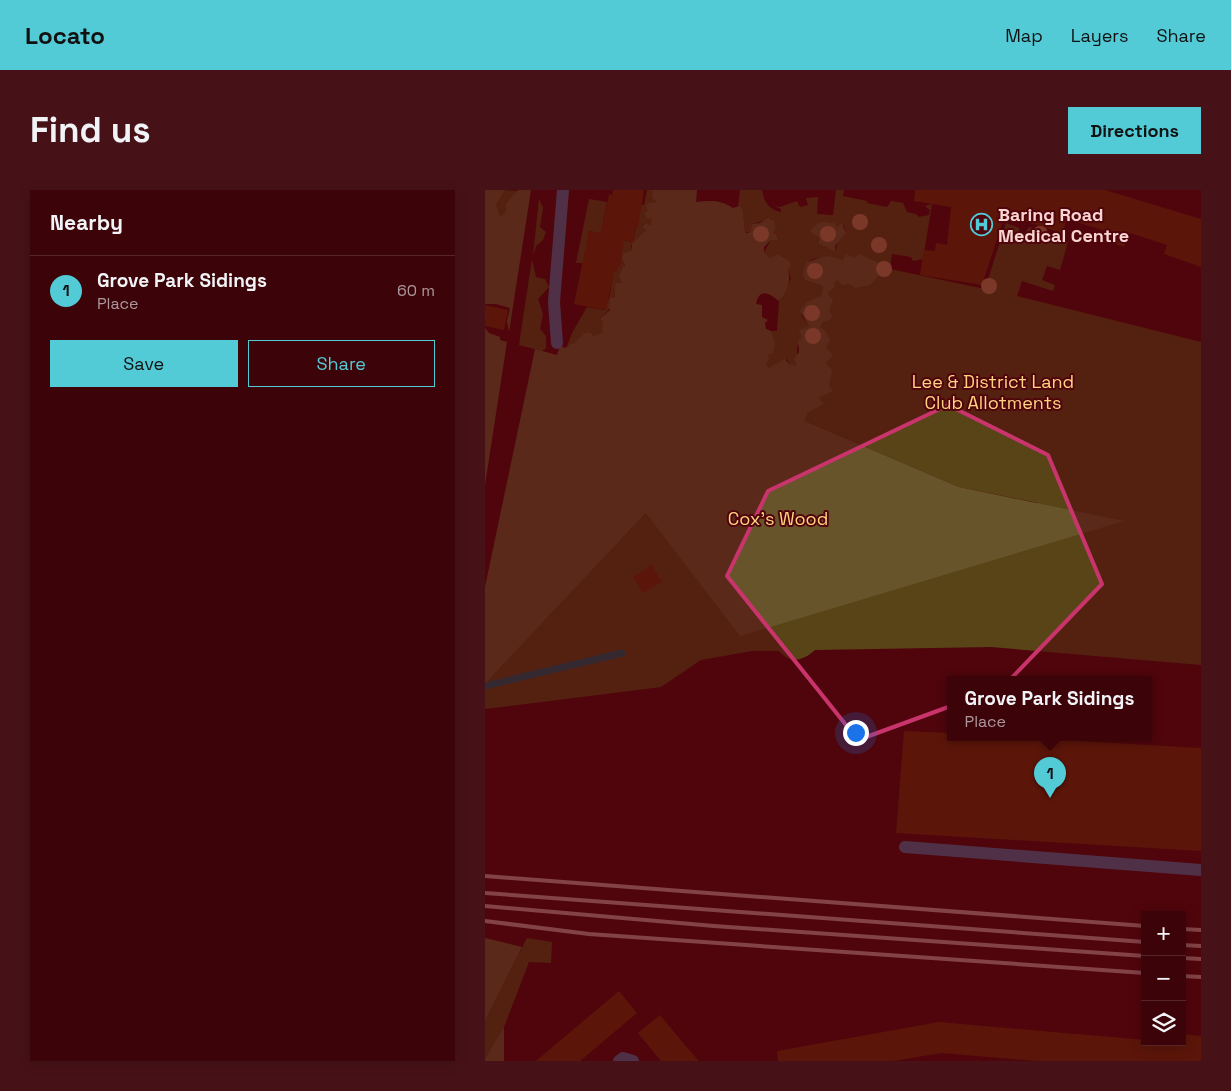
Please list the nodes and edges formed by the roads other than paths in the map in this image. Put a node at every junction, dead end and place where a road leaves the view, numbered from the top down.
1 (563, 190) edge
2 (557, 343) dead end
3 (905, 848) dead end
4 (1201, 870) edge
5 (619, 1061) edge
6 (633, 1061) edge

1 - 2 street
3 - 4 street
5 - 6 street

